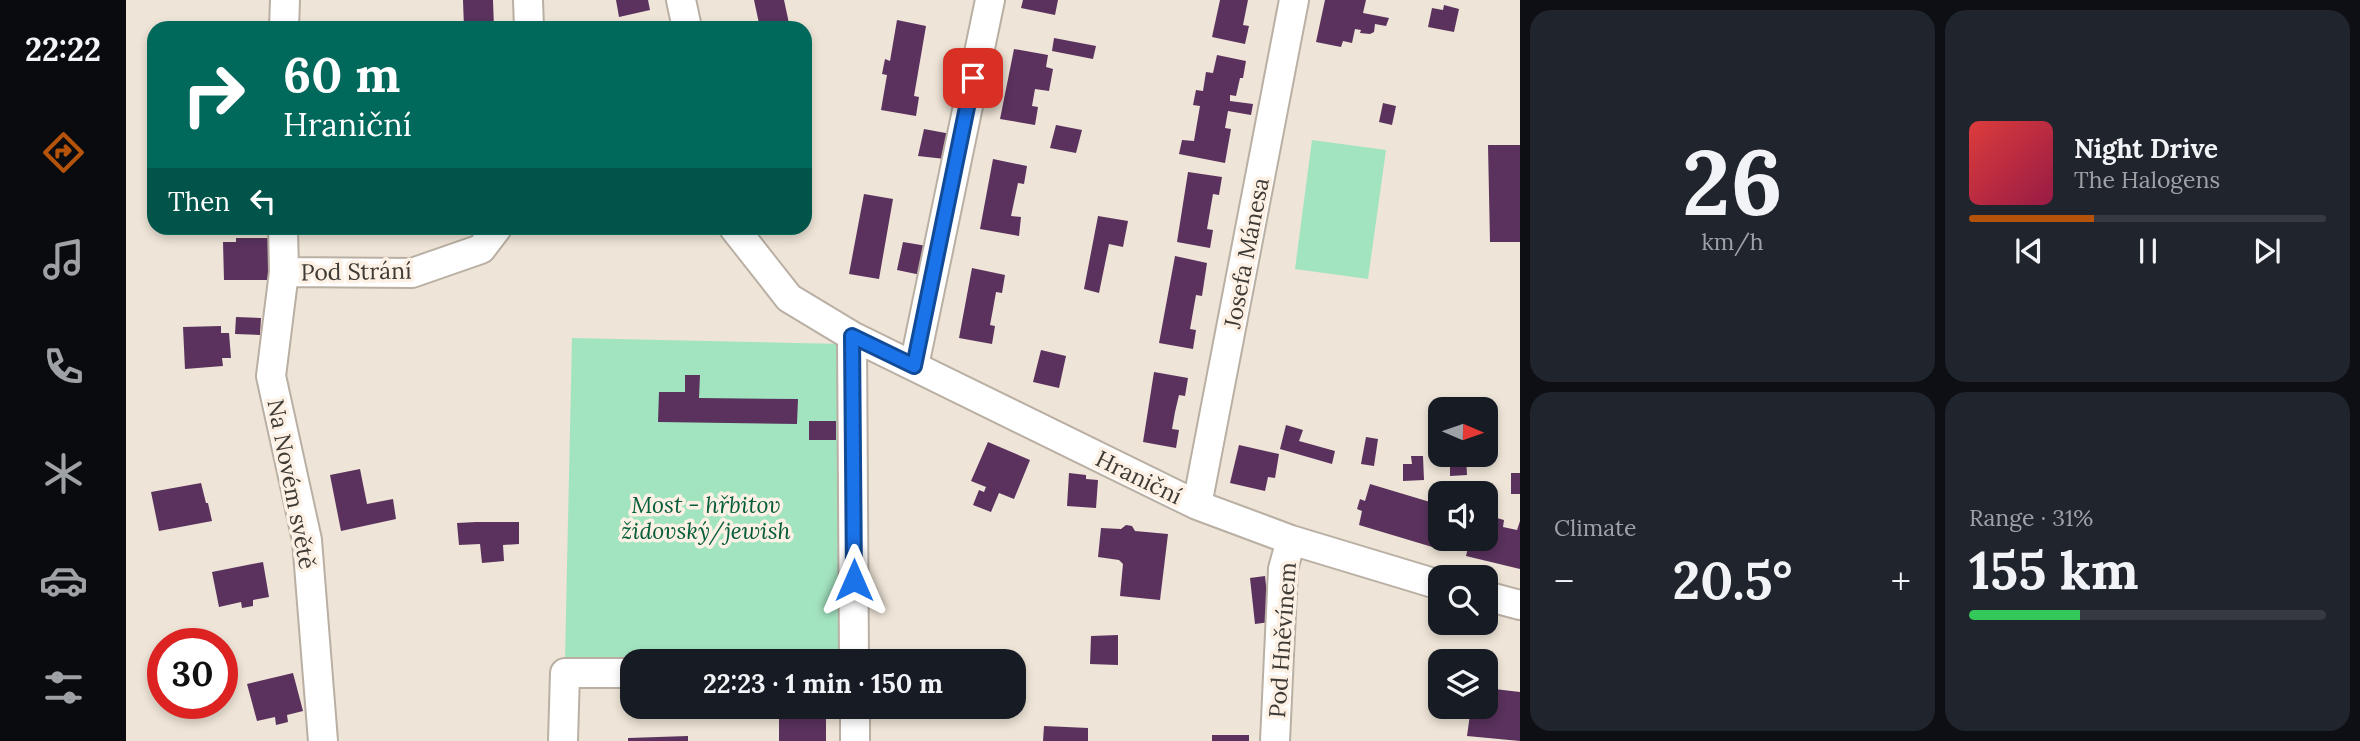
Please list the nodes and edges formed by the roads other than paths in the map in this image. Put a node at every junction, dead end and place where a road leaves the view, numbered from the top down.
1 (285, 0) edge
2 (528, 0) edge
3 (681, 0) edge
4 (990, 0) edge
5 (1294, 0) edge
6 (284, 21) edge
7 (529, 21) edge
8 (686, 21) edge
9 (283, 235) edge
10 (491, 235) edge
11 (740, 235) edge
12 (284, 272) junction
13 (852, 336) junction
14 (914, 366) junction
15 (1197, 505) junction
16 (1291, 540) junction
17 (1428, 581) edge
18 (1498, 599) edge
19 (1520, 605) edge
20 (854, 649) edge
21 (620, 673) edge
22 (855, 719) edge
23 (323, 741) edge
24 (563, 741) edge
25 (855, 741) edge
26 (1275, 741) edge

1 - 6 street
2 - 7 street
3 - 8 street
4 - 14 street
5 - 15 street, Josefa Mánesa
9 - 12 street, Na Novém světě
10 - 12 street, Pod Strání
11 - 13 street, Hraniční
12 - 23 street, Na Novém světě
13 - 14 street, Hraniční
13 - 20 street
14 - 15 street, Hraniční
15 - 16 street, Hraniční
16 - 17 street, Hraniční
16 - 26 street, Pod Hněvínem
18 - 19 street
21 - 24 street
22 - 25 street

